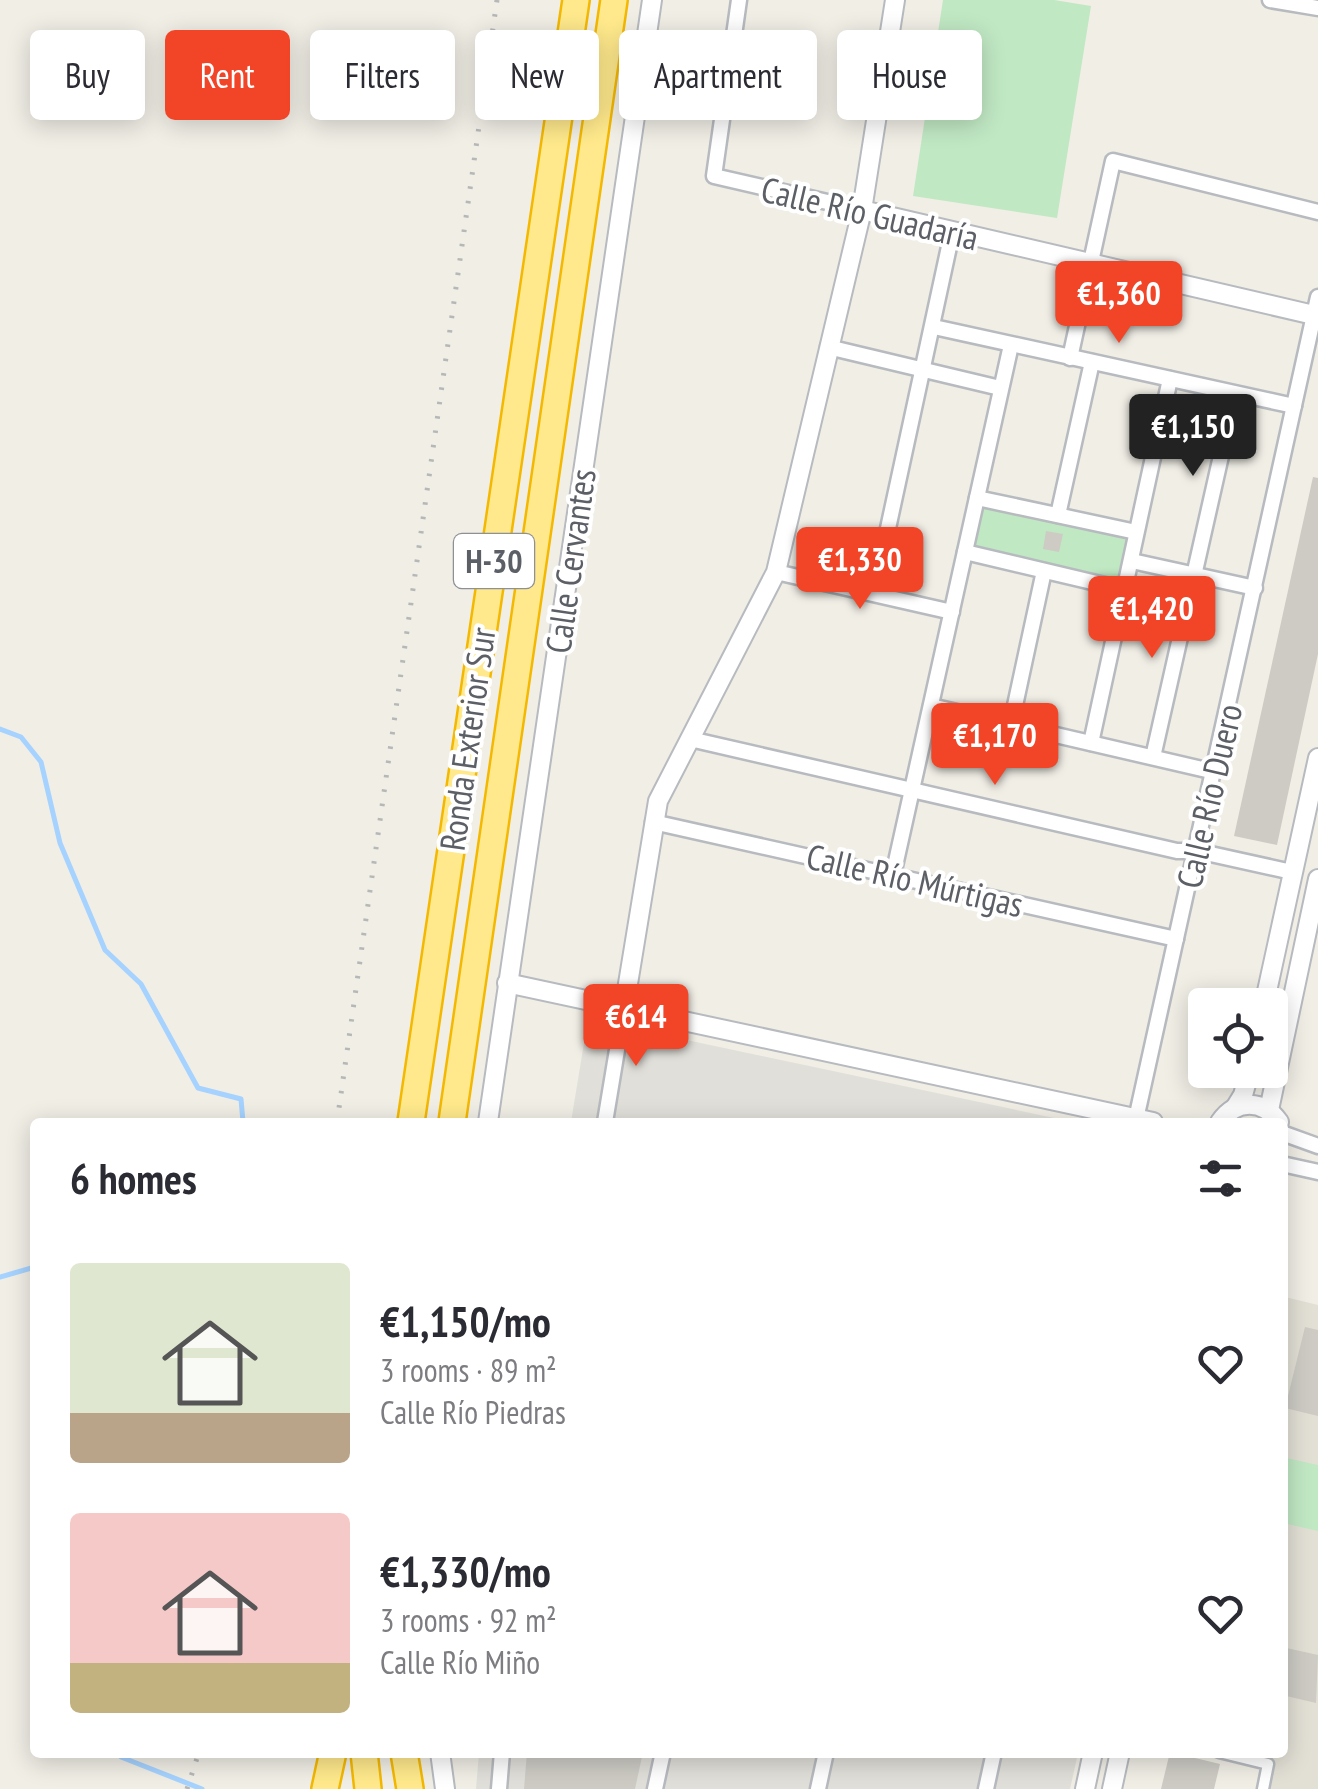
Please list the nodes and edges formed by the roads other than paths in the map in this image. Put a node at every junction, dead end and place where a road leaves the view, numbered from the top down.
1 (576, 0) edge
2 (614, 0) edge
3 (652, 0) edge
4 (739, 0) edge
5 (895, 0) edge
6 (1276, 0) edge
7 (1318, 8) edge
8 (862, 210) junction
9 (1318, 212) edge
10 (952, 232) junction
11 (1090, 265) junction
12 (1317, 310) edge
13 (934, 328) junction
14 (1011, 345) junction
15 (828, 347) junction
16 (1070, 358) junction
17 (1092, 362) junction
18 (923, 369) junction
19 (1170, 379) junction
20 (1000, 388) junction
21 (1234, 394) junction
22 (1294, 406) junction
23 (977, 498) junction
24 (1058, 515) junction
25 (1136, 532) junction
26 (965, 552) junction
27 (1132, 561) junction
28 (1044, 571) junction
29 (776, 572) junction
30 (1194, 575) junction
31 (1255, 588) junction
32 (1126, 590) junction
33 (874, 594) junction
34 (952, 612) junction
35 (931, 706) junction
36 (1011, 724) junction
37 (690, 739) junction
38 (1091, 743) junction
39 (1152, 757) junction
40 (1318, 758) edge
41 (1215, 772) junction
42 (913, 792) junction
43 (653, 822) junction
44 (1196, 851) junction
45 (1292, 872) junction
46 (893, 876) junction
47 (1318, 879) edge
48 (1176, 939) junction
49 (508, 983) junction
50 (1268, 988) edge
51 (624, 1008) junction
52 (1245, 1088) edge
53 (1234, 1108) junction
54 (1274, 1116) edge
55 (413, 1118) edge
56 (453, 1118) edge
57 (489, 1118) edge
58 (606, 1118) edge
59 (1130, 1118) edge
60 (1145, 1118) edge
61 (1224, 1118) edge
62 (1288, 1135) edge
63 (1318, 1146) edge
64 (1288, 1165) edge
65 (1318, 1172) edge
66 (332, 1758) edge
67 (365, 1758) edge
68 (405, 1758) edge
69 (441, 1758) edge
70 (501, 1758) edge
71 (662, 1758) edge
72 (825, 1758) edge
73 (993, 1758) edge
74 (1092, 1758) edge
75 (1119, 1758) edge
76 (1243, 1758) edge
77 (325, 1789) edge
78 (368, 1789) edge
79 (410, 1789) edge
80 (445, 1789) edge
81 (498, 1789) edge
82 (655, 1789) edge
83 (818, 1789) edge
84 (986, 1789) edge
85 (1086, 1789) edge
86 (1112, 1789) edge
87 (1262, 1789) edge

1 - 55 highway, Ronda Exterior Sur / H-30
2 - 56 highway, Ronda Exterior Sur / H-30
3 - 49 street, Calle Cervantes
4 - 8 street, Calle Río Guadaría
5 - 8 street
6 - 7 street
8 - 10 street, Calle Río Guadaría
8 - 15 street
9 - 11 street
10 - 11 street, Calle Río Guadaría
10 - 13 street
11 - 12 street, Calle Río Guadaría
11 - 16 street
12 - 22 street, Calle Río Duero
13 - 14 street
13 - 18 street
14 - 16 street
14 - 20 street
15 - 18 street
15 - 29 street
16 - 17 street
17 - 19 street
17 - 24 street
18 - 20 street
18 - 33 street
19 - 21 street
19 - 25 street
20 - 23 street
21 - 22 street
21 - 30 street
22 - 31 street, Calle Río Duero
23 - 24 street
23 - 26 street
24 - 25 street
25 - 27 street
26 - 28 street
26 - 34 street
27 - 30 street
27 - 32 street
28 - 32 street
28 - 36 street
29 - 33 street
29 - 37 street
30 - 31 street
30 - 39 street
31 - 41 street, Calle Río Duero
32 - 38 street
33 - 34 street
34 - 35 street
35 - 36 street
35 - 42 street
36 - 38 street
37 - 42 street
37 - 43 street
38 - 39 street
39 - 41 street
40 - 45 street
41 - 44 street, Calle Río Duero
42 - 44 street
42 - 46 street
43 - 46 street, Calle Río Múrtigas
43 - 51 street
44 - 45 street
44 - 48 street, Calle Río Duero
45 - 50 street
46 - 48 street, Calle Río Múrtigas
47 - 54 street
48 - 60 street, Calle Río Duero
49 - 51 street
49 - 57 street, Calle Cervantes
51 - 58 street
51 - 59 street
52 - 53 street
53 - 54 street
53 - 61 street
62 - 63 street
64 - 65 street
66 - 77 highway
67 - 78 highway
68 - 79 highway
69 - 80 street
70 - 81 street
71 - 82 street
72 - 83 street
73 - 84 street
74 - 85 street
75 - 86 street
76 - 87 street

